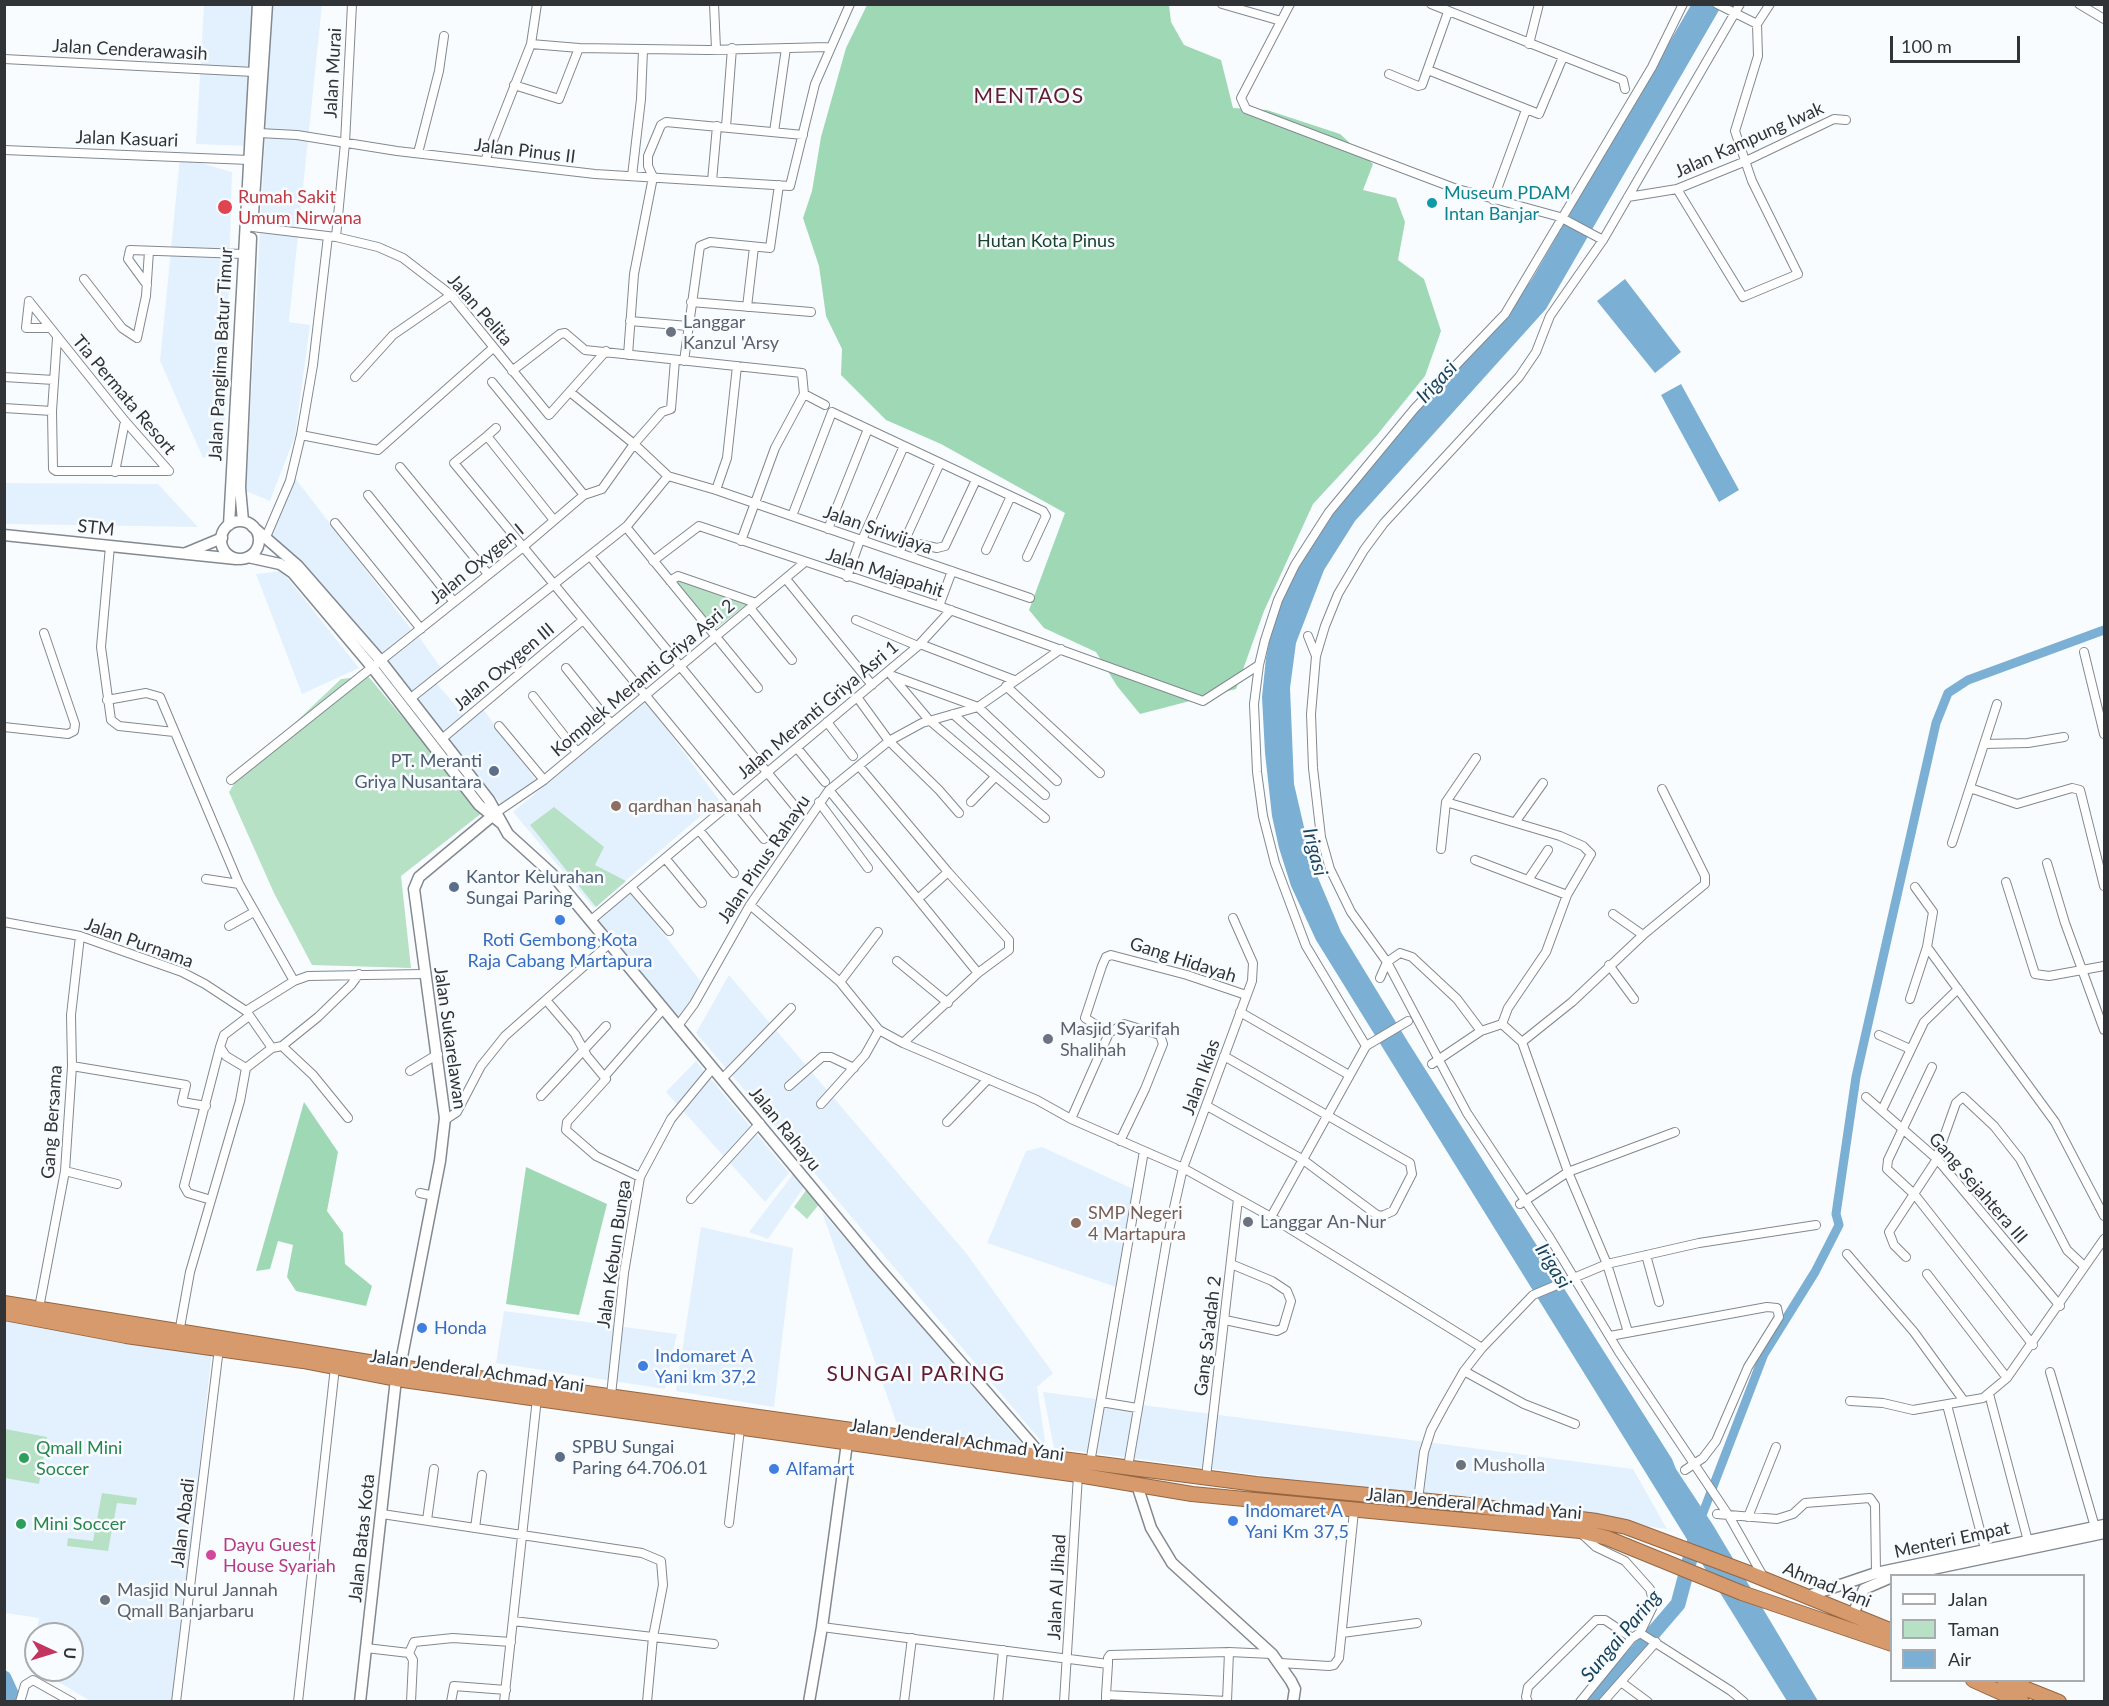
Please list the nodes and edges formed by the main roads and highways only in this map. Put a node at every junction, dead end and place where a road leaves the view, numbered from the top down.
1 (258, 4) edge
2 (267, 4) edge
3 (260, 44) junction
4 (248, 524) junction
5 (229, 525) junction
6 (4, 535) edge
7 (222, 538) junction
8 (183, 554) junction
9 (248, 557) junction
10 (236, 558) junction
11 (376, 663) junction
12 (496, 817) junction
13 (4, 1303) edge
14 (4, 1313) edge
15 (398, 1373) junction
16 (502, 1387) junction
17 (847, 1443) junction
18 (913, 1446) junction
19 (940, 1450) junction
20 (1043, 1457) junction
21 (1224, 1480) junction
22 (1256, 1484) junction
23 (1137, 1485) junction
24 (1222, 1497) junction
25 (1254, 1501) junction
26 (2100, 1530) edge
27 (1916, 1568) junction
28 (1749, 1573) joint
29 (1901, 1574) edge
30 (1890, 1578) edge
31 (1808, 1596) junction
32 (1853, 1614) junction
33 (1890, 1630) edge
34 (1890, 1643) edge
35 (1978, 1682) edge
36 (2009, 1682) edge
37 (360, 1701) edge
38 (809, 1701) edge
39 (1293, 1701) edge
40 (2022, 1701) edge
41 (2059, 1701) edge

1 - 3 main road, Jalan Panglima Batur Timur
2 - 3 main road, Jalan Panglima Batur Timur
3 - 4 main road, Jalan Panglima Batur Timur
3 - 5 main road, Jalan Panglima Batur Timur
4 - 5 main road
4 - 9 main road
4 - 11 main road
5 - 7 main road
6 - 8 main road, STM
7 - 8 main road
7 - 10 main road
8 - 10 main road, STM
9 - 10 main road
9 - 11 main road
11 - 12 main road
11 - 12 main road
12 - 15 main road, Jalan Sukarelawan
12 - 20 main road, Jalan Rahayu
13 - 15 highway, Jalan Jenderal Achmad Yani
14 - 15 highway, Jalan Jenderal Achmad Yani
15 - 16 highway, Jalan Jenderal Achmad Yani
15 - 37 main road, Jalan Batas Kota
16 - 17 highway, Jalan Jenderal Achmad Yani
16 - 18 highway, Jalan Jenderal Achmad Yani
17 - 18 highway, Jalan Jenderal Achmad Yani
17 - 38 main road
18 - 19 highway, Jalan Jenderal Achmad Yani
19 - 20 highway, Jalan Jenderal Achmad Yani
19 - 23 highway, Jalan Jenderal Achmad Yani
20 - 21 highway, Jalan Jenderal Achmad Yani
21 - 22 highway, Jalan Jenderal Achmad Yani
21 - 24 highway
22 - 25 highway
22 - 28 highway, Jalan Jenderal Achmad Yani
23 - 24 highway, Jalan Jenderal Achmad Yani
23 - 39 main road
24 - 25 highway, Jalan Jenderal Achmad Yani
25 - 34 highway, Jalan Jenderal Achmad Yani
26 - 27 main road, Menteri Empat
27 - 29 main road, Menteri Empat
27 - 31 main road, Menteri Empat
28 - 31 highway, Ahmad Yani
30 - 32 main road, Menteri Empat
31 - 32 highway, Ahmad Yani
32 - 33 highway, Ahmad Yani
35 - 40 highway
36 - 41 highway

